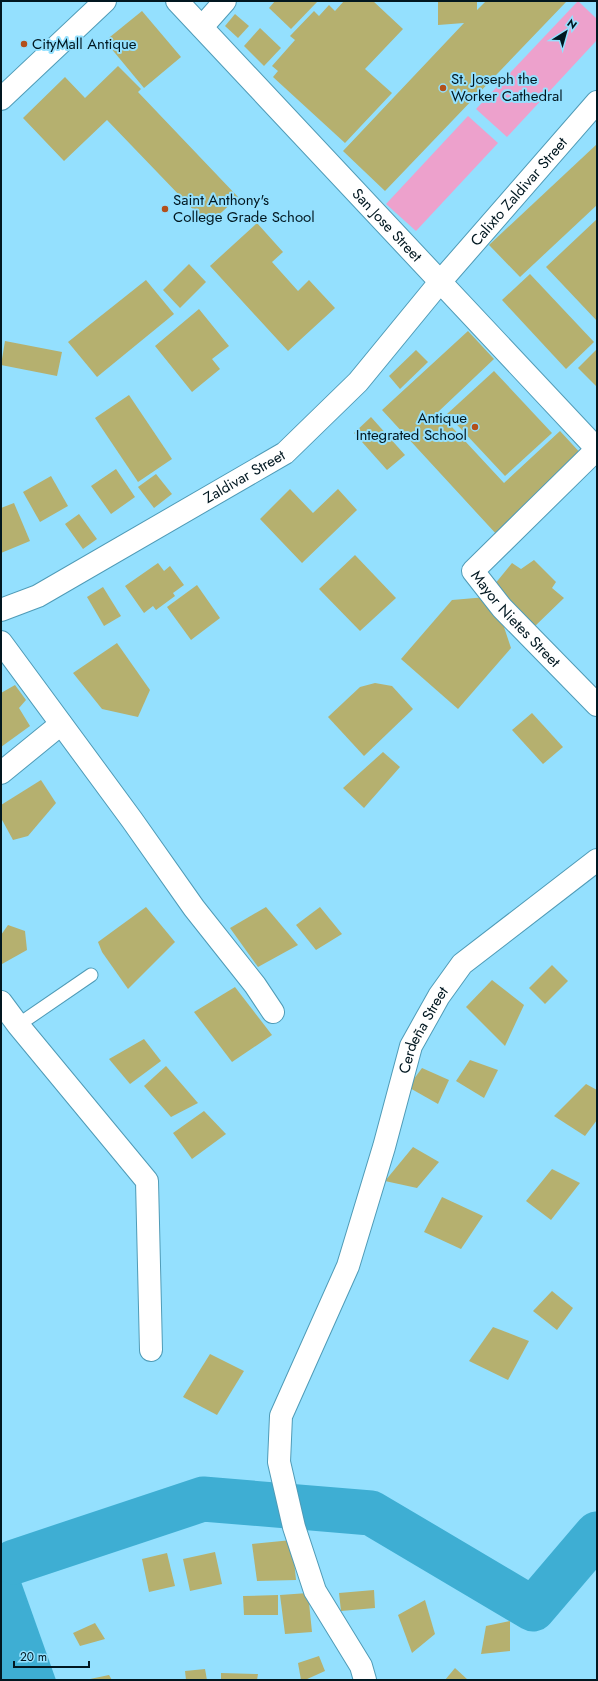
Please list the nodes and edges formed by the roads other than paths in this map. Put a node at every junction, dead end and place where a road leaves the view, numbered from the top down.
1 (105, 1) edge
2 (177, 1) edge
3 (225, 1) edge
4 (202, 27) junction
5 (1, 99) edge
6 (597, 102) edge
7 (440, 282) junction
8 (597, 449) edge
9 (1, 610) edge
10 (1, 642) edge
11 (597, 705) edge
12 (61, 724) junction
13 (1, 773) edge
14 (597, 860) edge
15 (91, 975) dead end
16 (1, 1002) edge
17 (273, 1012) dead end
18 (18, 1025) junction
19 (151, 1350) dead end
20 (365, 1680) edge

1 - 5 street
2 - 4 street, San Jose Street
3 - 4 street
4 - 7 street, San Jose Street
6 - 7 street, Calixto Zaldivar Street
7 - 8 street, San Jose Street
7 - 9 street, Zaldivar Street
8 - 11 street, Mayor Nietes Street
10 - 12 street
12 - 13 street
12 - 17 street
14 - 20 street, Cerdeña Street
15 - 18 lane
16 - 18 street
18 - 19 street

